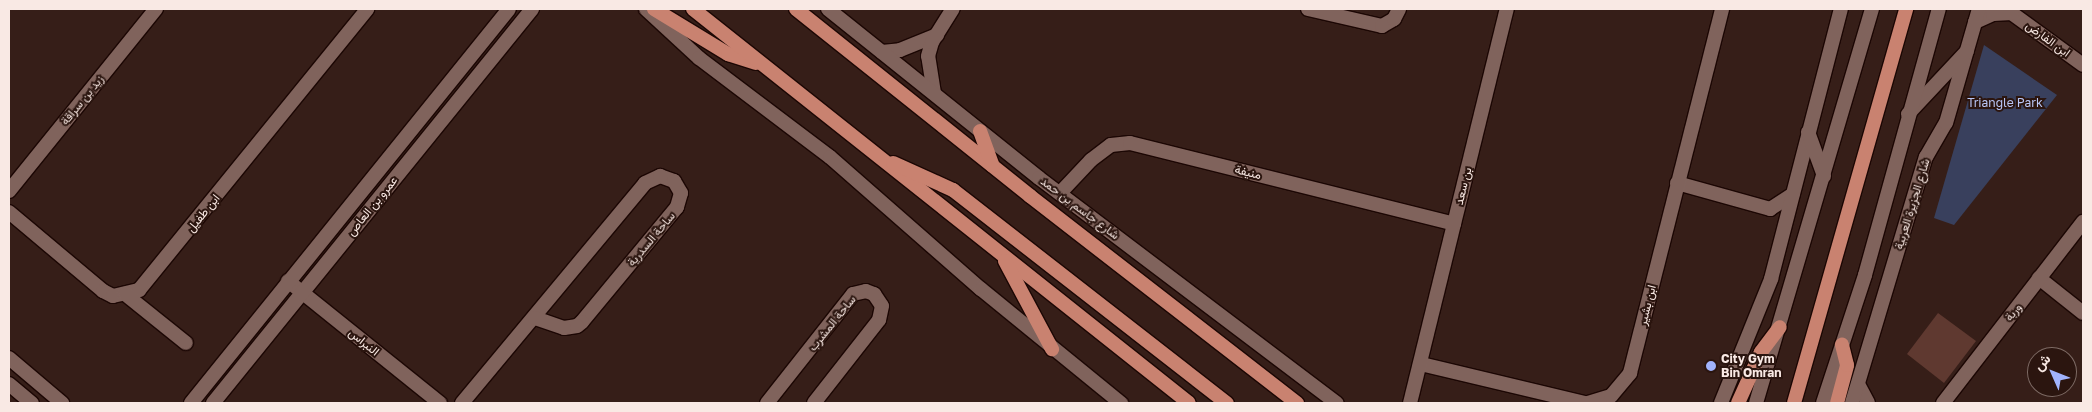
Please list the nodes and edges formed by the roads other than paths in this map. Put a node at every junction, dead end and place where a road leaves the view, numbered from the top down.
1 (156, 9) edge
2 (367, 9) edge
3 (509, 9) edge
4 (532, 9) edge
5 (646, 9) edge
6 (654, 9) edge
7 (693, 9) edge
8 (796, 9) edge
9 (828, 9) edge
10 (953, 9) edge
11 (1308, 9) edge
12 (1399, 9) edge
13 (1507, 9) edge
14 (1722, 9) edge
15 (1841, 9) edge
16 (1872, 9) edge
17 (1906, 9) edge
18 (1939, 9) edge
19 (2009, 11) edge
20 (1977, 16) edge
21 (487, 35) junction
22 (937, 35) junction
23 (502, 47) junction
24 (1967, 51) junction
25 (882, 52) junction
26 (763, 65) junction
27 (2083, 65) edge
28 (934, 93) junction
29 (1907, 114) junction
30 (980, 131) junction
31 (1808, 132) junction
32 (883, 160) junction
33 (993, 167) junction
34 (1824, 176) junction
35 (1677, 184) junction
36 (9, 191) edge
37 (1060, 193) junction
38 (1793, 194) junction
39 (9, 212) edge
40 (2083, 222) edge
41 (1454, 224) junction
42 (1001, 254) junction
43 (2039, 278) junction
44 (288, 281) junction
45 (302, 292) junction
46 (126, 294) junction
47 (2083, 313) edge
48 (535, 318) junction
49 (1780, 327) junction
50 (186, 344) dead end
51 (1842, 345) junction
52 (1052, 349) junction
53 (9, 358) edge
54 (1421, 364) junction
55 (9, 384) edge
56 (1858, 384) junction
57 (1411, 397) edge
58 (32, 403) edge
59 (62, 403) edge
60 (191, 403) edge
61 (213, 403) edge
62 (440, 403) edge
63 (462, 403) edge
64 (767, 403) edge
65 (814, 403) edge
66 (1121, 403) edge
67 (1189, 403) edge
68 (1227, 403) edge
69 (1297, 403) edge
70 (1336, 403) edge
71 (1402, 403) edge
72 (1586, 403) edge
73 (1721, 403) edge
74 (1738, 403) edge
75 (1756, 403) edge
76 (1794, 403) edge
77 (1823, 403) edge
78 (1837, 403) edge
79 (1852, 403) edge
80 (1868, 403) edge
81 (1943, 403) edge

1 - 36 street, زيد بن سراقة
2 - 46 street, ابن طفيل
3 - 21 street, عمرو بن العاص
4 - 23 street, عمرو بن العاص
5 - 52 street
6 - 26 main road
7 - 26 main road
8 - 33 main road, شارع جاسم بن حمد
9 - 25 street, شارع جاسم بن حمد
10 - 22 street
11 - 12 street
13 - 41 street, بن سعد
14 - 35 street, ابن بشير
15 - 31 street
16 - 34 street
17 - 76 main road
18 - 29 street, شارع الجزيرة العربية
19 - 20 street, ابن الفارض
19 - 27 street, ابن الفارض
20 - 24 street, شارع الجزيرة العربية
21 - 23 street
21 - 44 street, عمرو بن العاص
22 - 25 street
22 - 28 street
23 - 45 street, عمرو بن العاص
24 - 29 street
24 - 56 street, شارع الجزيرة العربية
25 - 28 street, شارع جاسم بن حمد
26 - 32 main road
28 - 30 street, شارع جاسم بن حمد
29 - 51 street, شارع الجزيرة العربية
30 - 33 main road
30 - 37 street, شارع جاسم بن حمد
31 - 34 street
31 - 38 street
32 - 42 main road
32 - 68 main road
33 - 69 main road, شارع جاسم بن حمد
34 - 49 street
35 - 38 street
35 - 72 street, ابن بشير
37 - 41 street, منيفة
37 - 70 street, شارع جاسم بن حمد
38 - 73 street
39 - 46 street
40 - 43 street, وربة
41 - 54 street, بن سعد
42 - 52 main road
42 - 67 main road
43 - 47 street
43 - 81 street, وربة
44 - 45 street, النبراس
44 - 60 street, عمرو بن العاص
45 - 61 street, عمرو بن العاص
45 - 62 street, النبراس
46 - 50 street
48 - 48 street, ساحة السدرية
48 - 63 street, ساحة السدرية
49 - 74 main road
49 - 75 street
51 - 77 street, شارع الجزيرة العربية
51 - 78 main road
52 - 66 street
53 - 59 street
54 - 57 street, بن سعد
54 - 72 street, ابن بشير
55 - 58 street
56 - 79 street, شارع الجزيرة العربية
56 - 80 street
57 - 71 street
64 - 65 street, ساحة المشرب

